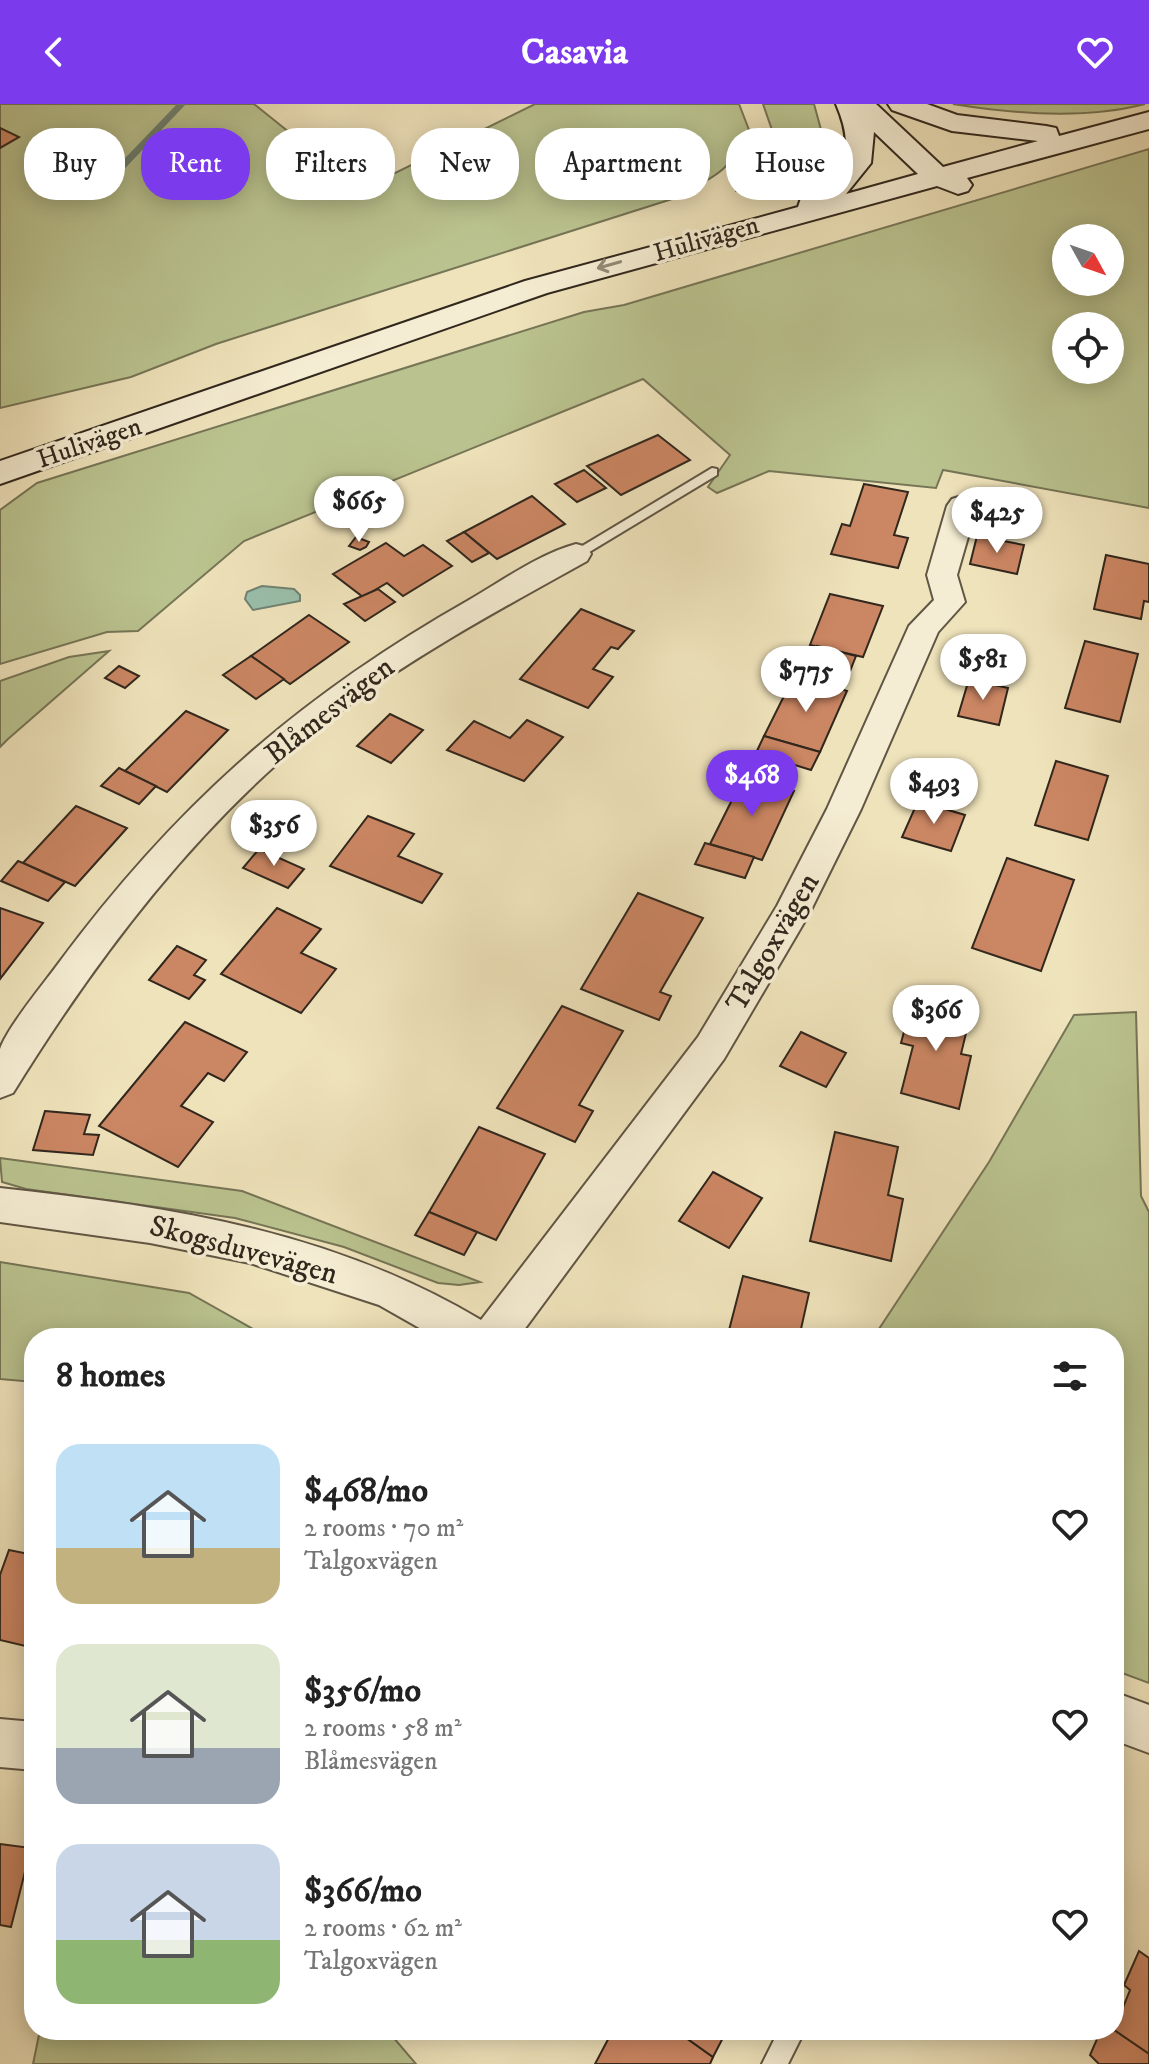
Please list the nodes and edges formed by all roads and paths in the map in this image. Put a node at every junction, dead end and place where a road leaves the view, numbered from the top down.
1 (850, 104) edge
2 (860, 104) edge
3 (896, 104) edge
4 (902, 104) edge
5 (1149, 120) edge
6 (1092, 133) junction
7 (1149, 134) edge
8 (954, 177) junction
9 (792, 214) junction
10 (315, 365) junction
11 (712, 472) dead end
12 (0, 473) edge
13 (962, 506) dead end
14 (576, 554) joint
15 (0, 1082) edge
16 (0, 1205) edge
17 (457, 1328) edge
18 (501, 1328) edge
19 (1124, 1720) edge
20 (1149, 1729) edge
21 (0, 1743) edge
22 (24, 1745) edge
23 (787, 2040) edge
24 (774, 2064) edge

1 - 9 main road
2 - 8 main road
3 - 8 main road
4 - 6 main road
5 - 6 main road, Hulivägen
6 - 8 main road, Hulivägen
7 - 8 main road, Hulivägen
8 - 9 main road, Hulivägen
8 - 10 main road, Hulivägen
9 -> 10 main road, Hulivägen
10 - 12 main road, Hulivägen
11 - 14 lane, Blåmesvägen
13 - 18 street, Talgoxvägen
14 - 15 street, Blåmesvägen
16 - 17 street, Skogsduvevägen
19 - 20 street
21 - 22 street
23 - 24 lane

